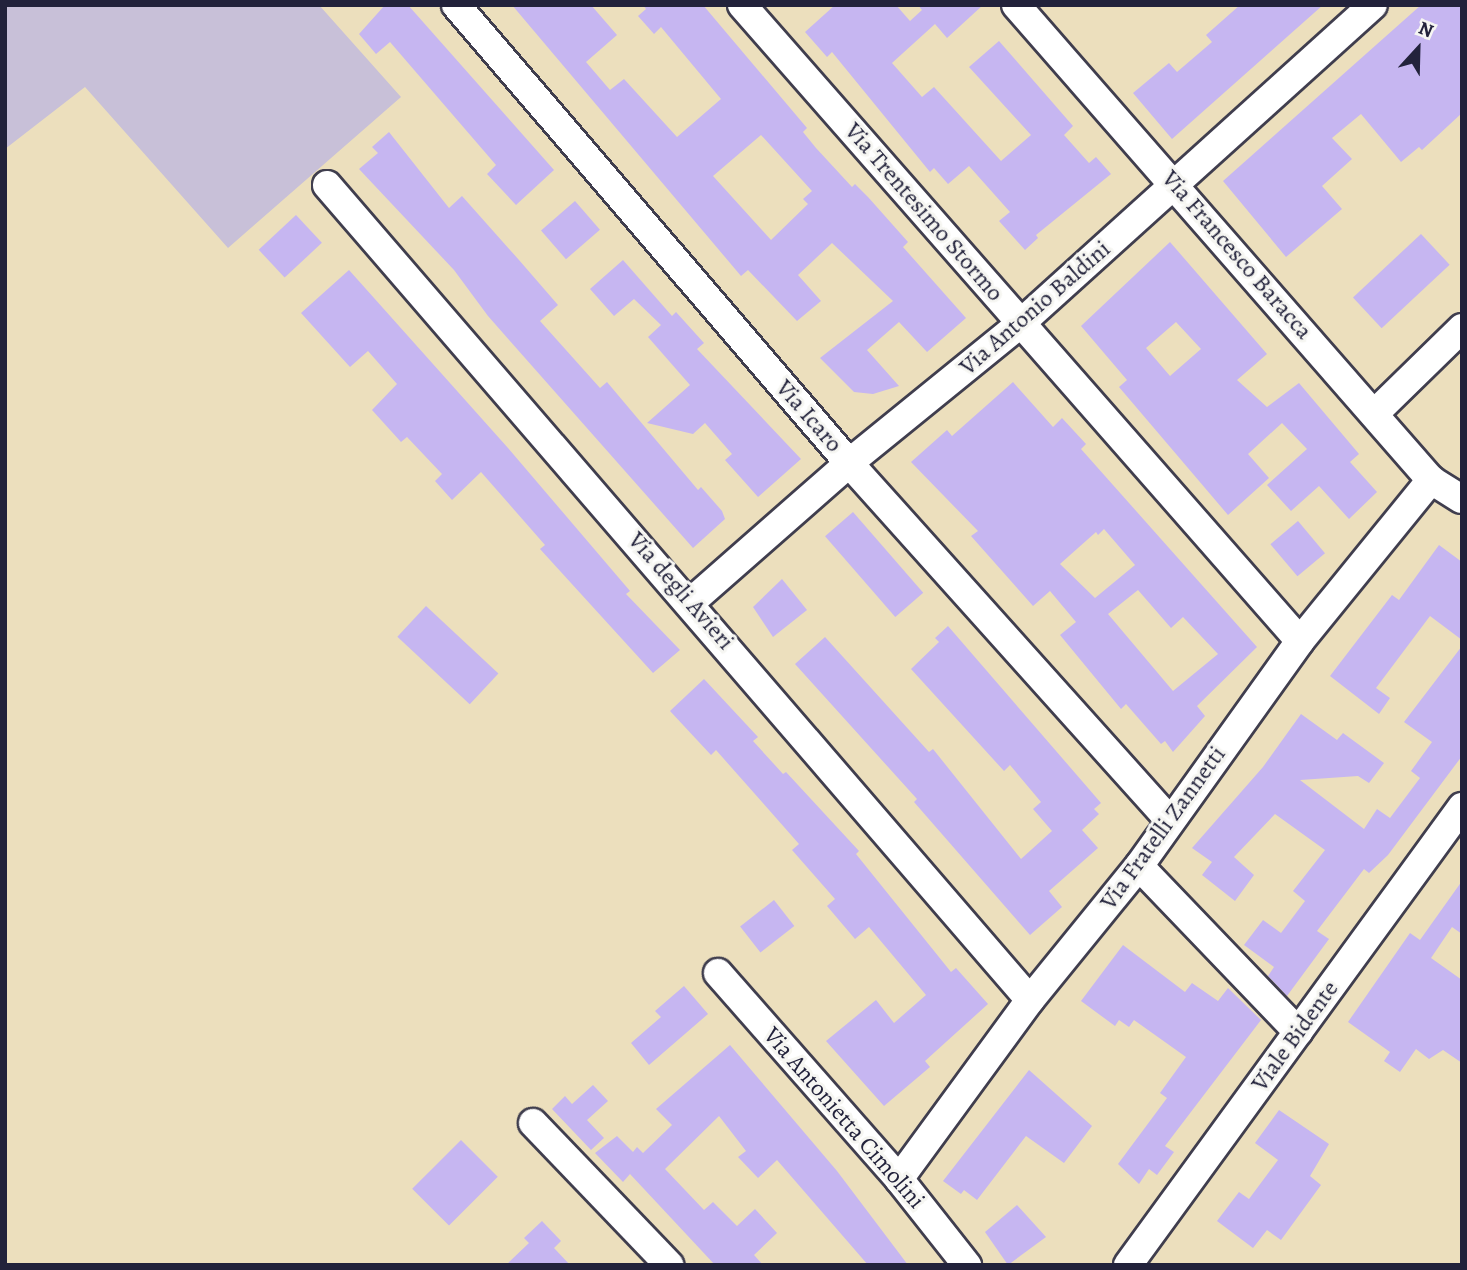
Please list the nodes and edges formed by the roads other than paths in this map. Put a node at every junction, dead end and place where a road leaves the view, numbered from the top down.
1 (456, 5) edge
2 (742, 5) edge
3 (1016, 5) edge
4 (1373, 5) edge
5 (1177, 184) junction
6 (327, 185) dead end
7 (1021, 323) junction
8 (1462, 328) edge
9 (1374, 414) junction
10 (849, 463) junction
11 (1431, 480) junction
12 (1462, 499) edge
13 (691, 602) junction
14 (1300, 641) junction
15 (1462, 807) edge
16 (1170, 821) junction
17 (1139, 866) junction
18 (718, 973) dead end
19 (1030, 1000) junction
20 (1298, 1032) junction
21 (533, 1123) dead end
22 (899, 1179) junction
23 (669, 1265) edge
24 (967, 1265) edge
25 (1128, 1265) edge

1 - 10 street, Via Icaro
2 - 7 street, Via Trentesimo Stormo
3 - 5 street, Via Francesco Baracca
4 - 5 street, Via Antonio Baldini
5 - 7 street, Via Antonio Baldini
5 - 9 street, Via Francesco Baracca
6 - 13 street, Via degli Avieri
7 - 10 street, Via Antonio Baldini
7 - 14 street, Via Trentesimo Stormo
8 - 9 street
9 - 11 street, Via Francesco Baracca
10 - 13 street, Via Antonio Baldini
10 - 16 street, Via Icaro
11 - 12 street, Via Francesco Baracca
11 - 14 street, Via Fratelli Zannetti
13 - 19 street, Via degli Avieri
14 - 16 street, Via Fratelli Zannetti
15 - 20 street, Viale Bidente
16 - 17 street, Via Fratelli Zannetti
17 - 19 street, Via Fratelli Zannetti
17 - 20 street
18 - 22 street, Via Antonietta Cimolini
19 - 22 street, Via Fratelli Zannetti
20 - 25 street, Viale Bidente
21 - 23 street
22 - 24 street, Via Antonietta Cimolini

